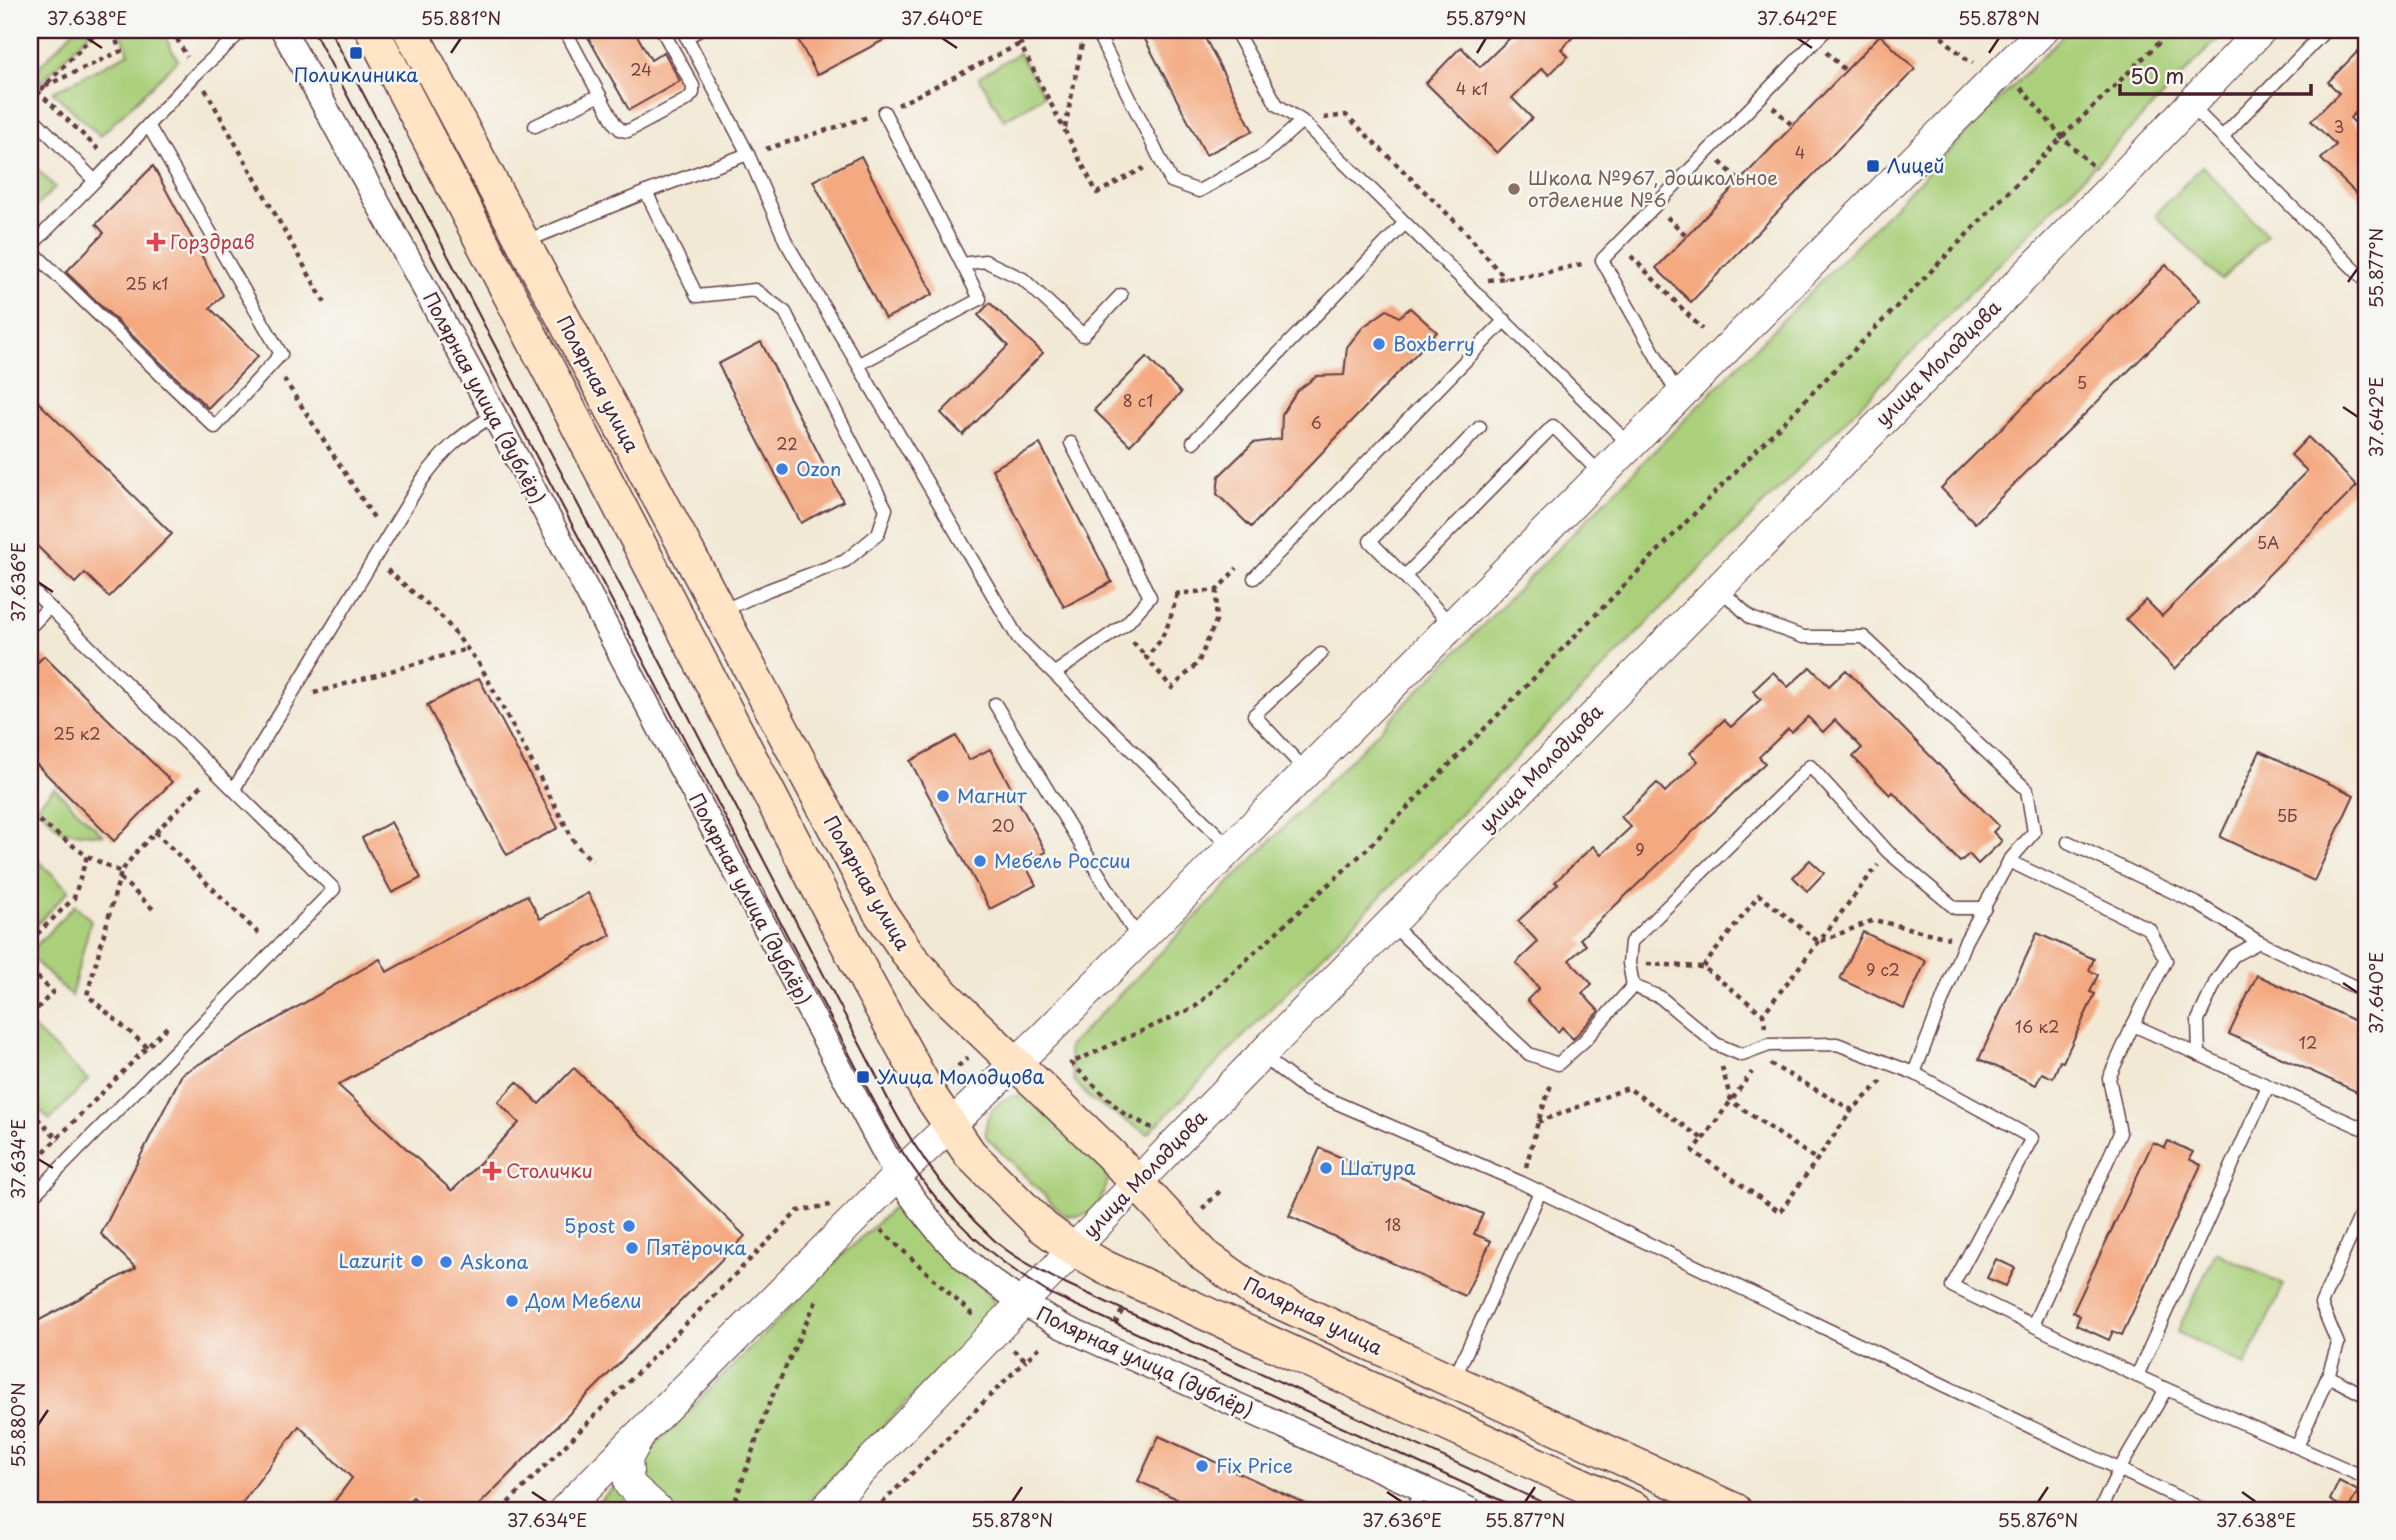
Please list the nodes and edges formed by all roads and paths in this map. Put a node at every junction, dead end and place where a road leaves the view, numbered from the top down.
1 (99, 30) edge
2 (111, 30) edge
3 (172, 30) edge
4 (243, 30) edge
5 (283, 30) edge
6 (372, 30) edge
7 (411, 30) edge
8 (565, 30) edge
9 (662, 30) edge
10 (700, 30) edge
11 (1050, 30) edge
12 (1096, 30) edge
13 (1235, 30) edge
14 (1826, 30) edge
15 (1934, 30) edge
16 (2172, 30) edge
17 (2261, 30) edge
18 (2326, 30) edge
19 (685, 33) edge
20 (2031, 34) edge
21 (1082, 42) dead end
22 (197, 74) junction
23 (1997, 76) junction
24 (30, 84) edge
25 (45, 86) junction
26 (39, 93) junction
27 (600, 95) junction
28 (30, 102) edge
29 (2189, 104) junction
30 (884, 113) dead end
31 (30, 115) edge
32 (1303, 121) junction
33 (148, 125) junction
34 (535, 127) dead end
35 (1065, 128) junction
36 (2223, 136) junction
37 (2062, 137) junction
38 (1708, 151) junction
39 (100, 152) dead end
40 (748, 154) junction
41 (1160, 159) junction
42 (95, 181) junction
43 (1740, 181) dead end
44 (2113, 186) junction
45 (646, 192) junction
46 (1655, 205) junction
47 (1405, 223) junction
48 (1687, 236) dead end
49 (523, 242) junction
50 (30, 248) edge
51 (1631, 256) dead end
52 (1602, 260) junction
53 (962, 264) junction
54 (1506, 279) junction
55 (1466, 281) junction
56 (2366, 281) edge
57 (1121, 295) dead end
58 (326, 305) dead end
59 (1505, 320) junction
60 (1702, 329) dead end
61 (859, 364) junction
62 (1679, 397) junction
63 (494, 415) junction
64 (1480, 427) dead end
65 (1193, 442) dead end
66 (1071, 443) dead end
67 (1630, 445) junction
68 (1602, 474) junction
69 (373, 559) junction
70 (1266, 566) junction
71 (1405, 576) junction
72 (1254, 578) dead end
73 (1718, 587) junction
74 (30, 588) edge
75 (1217, 590) junction
76 (1177, 594) junction
77 (1150, 597) junction
78 (49, 607) junction
79 (719, 613) junction
80 (30, 626) edge
81 (1452, 626) junction
82 (467, 649) junction
83 (1321, 654) dead end
84 (1055, 673) junction
85 (286, 701) junction
86 (995, 704) dead end
87 (1307, 772) junction
88 (201, 786) dead end
89 (234, 789) junction
90 (30, 803) edge
91 (30, 816) edge
92 (155, 832) junction
93 (2068, 842) dead end
94 (1231, 849) junction
95 (1888, 852) junction
96 (87, 856) junction
97 (592, 861) dead end
98 (2009, 861) junction
99 (121, 875) junction
100 (1985, 908) junction
101 (153, 909) dead end
102 (1390, 923) junction
103 (30, 941) edge
104 (1139, 941) junction
105 (1819, 942) junction
106 (1965, 942) junction
107 (2259, 942) junction
108 (274, 949) junction
109 (1629, 963) junction
110 (1703, 967) junction
111 (30, 970) edge
112 (1633, 986) junction
113 (2366, 992) edge
114 (1763, 1014) junction
115 (30, 1016) edge
116 (169, 1025) dead end
117 (2133, 1025) junction
118 (1716, 1044) junction
119 (1769, 1045) junction
120 (146, 1047) junction
121 (971, 1055) dead end
122 (1261, 1055) junction
123 (2199, 1055) junction
124 (1761, 1059) dead end
125 (1014, 1064) junction
126 (1558, 1064) junction
127 (1897, 1066) junction
128 (1754, 1070) dead end
129 (1914, 1073) junction
130 (943, 1079) dead end
131 (2269, 1086) junction
132 (1731, 1101) junction
133 (1852, 1110) junction
134 (30, 1111) edge
135 (1538, 1122) junction
136 (949, 1126) junction
137 (1154, 1129) dead end
138 (2366, 1130) edge
139 (57, 1138) junction
140 (1703, 1139) junction
141 (73, 1154) junction
142 (1817, 1160) junction
143 (30, 1166) edge
144 (897, 1176) junction
145 (1137, 1182) junction
146 (1522, 1183) junction
147 (1220, 1191) dead end
148 (1541, 1192) junction
149 (30, 1199) edge
150 (2366, 1203) edge
151 (836, 1204) dead end
152 (1202, 1209) dead end
153 (875, 1225) dead end
154 (1073, 1249) junction
155 (825, 1290) dead end
156 (1126, 1302) dead end
157 (1022, 1303) junction
158 (983, 1324) dead end
159 (2033, 1325) junction
160 (1111, 1331) dead end
161 (1026, 1360) dead end
162 (2137, 1376) junction
163 (2328, 1377) junction
164 (1454, 1381) junction
165 (2166, 1389) junction
166 (2366, 1396) edge
167 (642, 1430) junction
168 (2297, 1447) junction
169 (2119, 1470) junction
170 (2366, 1478) edge
171 (1417, 1499) edge
172 (566, 1508) edge
173 (501, 1510) edge
174 (628, 1510) edge
175 (658, 1510) edge
176 (732, 1510) edge
177 (824, 1510) edge
178 (875, 1510) edge
179 (1470, 1510) edge
180 (1637, 1510) edge
181 (1735, 1510) edge
182 (2100, 1510) edge
183 (2204, 1510) edge

1 - 25 path
2 - 25 path
3 - 22 path
4 - 22 lane
5 - 63 street, Полярная улица (дублёр)
6 - 136 main road, Полярная улица
7 - 49 main road, Полярная улица
8 - 27 lane
9 - 27 lane
10 - 19 lane
11 - 35 path
12 - 41 lane
13 - 32 lane
14 - 38 lane
15 - 23 path
16 - 37 path
17 - 29 street, улица Молодцова
18 - 36 lane
19 - 40 lane
20 - 23 street
21 - 35 path
22 - 33 lane
22 - 58 path
23 - 37 path
23 - 62 street
24 - 26 path
25 - 26 path
26 - 28 path
26 - 39 path
27 - 34 lane
29 - 36 lane
29 - 44 street, улица Молодцова
30 - 53 lane
31 - 42 lane
32 - 41 lane
32 - 47 lane
32 - 54 path
33 - 42 lane
33 - 50 lane
35 - 41 path
36 - 56 lane
37 - 44 path
37 - 137 path
38 - 43 path
38 - 46 lane
40 - 45 lane
40 - 61 lane
42 - 50 lane
44 - 73 street, улица Молодцова
45 - 49 lane
45 - 79 lane
46 - 48 path
46 - 52 lane
47 - 55 lane
47 - 65 lane
49 - 79 main road, Полярная улица
51 - 60 path
52 - 54 path
52 - 62 lane
53 - 57 lane
53 - 61 lane
54 - 55 path
55 - 59 lane
59 - 67 lane
59 - 70 lane
61 - 84 lane
62 - 67 street
63 - 69 lane
63 - 144 street, Полярная улица (дублёр)
64 - 71 lane
66 - 77 lane
67 - 68 street
68 - 71 lane
68 - 81 street
69 - 82 path
69 - 85 lane
70 - 72 lane
70 - 75 path
71 - 81 lane
73 - 98 lane
73 - 102 street, улица Молодцова
74 - 78 lane
75 - 76 path
75 - 76 path
76 - 77 path
77 - 84 lane
78 - 80 lane
78 - 89 lane
79 - 125 main road, Полярная улица
81 - 87 street
82 - 85 path
82 - 97 path
83 - 87 lane
84 - 94 lane
85 - 89 lane
86 - 104 lane
87 - 94 street
88 - 92 path
89 - 108 lane
90 - 91 path
91 - 96 path
92 - 99 path
92 - 108 path
93 - 107 lane
94 - 104 street
95 - 100 lane
95 - 105 path
95 - 109 lane
96 - 99 path
96 - 103 path
98 - 100 lane
98 - 117 lane
99 - 101 path
99 - 120 path
100 - 106 lane
102 - 122 street, улица Молодцова
102 - 126 lane
104 - 125 street
105 - 106 path
105 - 110 path
105 - 114 path
106 - 129 lane
107 - 113 lane
107 - 123 lane
108 - 141 lane
109 - 110 path
109 - 112 lane
110 - 114 path
111 - 115 path
112 - 118 lane
112 - 126 lane
114 - 119 path
116 - 120 path
117 - 123 lane
117 - 159 lane
118 - 119 lane
118 - 132 path
119 - 127 lane
120 - 139 path
121 - 130 path
122 - 145 street, улица Молодцова
122 - 146 lane
123 - 131 lane
124 - 133 path
125 - 136 street
125 - 145 main road, Полярная улица
126 - 135 path
127 - 129 lane
127 - 133 path
128 - 132 path
129 - 159 lane
131 - 138 lane
131 - 162 lane
132 - 140 path
132 - 142 path
133 - 142 path
134 - 139 path
135 - 140 path
135 - 146 path
136 - 144 street
136 - 154 main road, Полярная улица
139 - 141 path
139 - 143 path
140 - 142 path
141 - 149 lane
144 - 157 street, Полярная улица (дублёр)
144 - 167 street
145 - 154 street, улица Молодцова
145 - 164 main road, Полярная улица
146 - 148 lane
147 - 152 path
148 - 164 lane
148 - 169 lane
150 - 163 lane
151 - 173 path
153 - 158 path
154 - 157 street, улица Молодцова
154 - 180 main road, Полярная улица
155 - 176 path
156 - 160 path
157 - 171 street, Полярная улица (дублёр)
157 - 177 street, улица Молодцова
159 - 162 lane
161 - 178 path
162 - 165 lane
163 - 166 lane
163 - 168 lane
164 - 181 main road, Полярная улица
165 - 168 lane
165 - 169 lane
167 - 172 street
167 - 175 street
168 - 170 lane
169 - 182 lane
169 - 183 lane
171 - 179 street, Полярная улица (дублёр)
172 - 174 street

